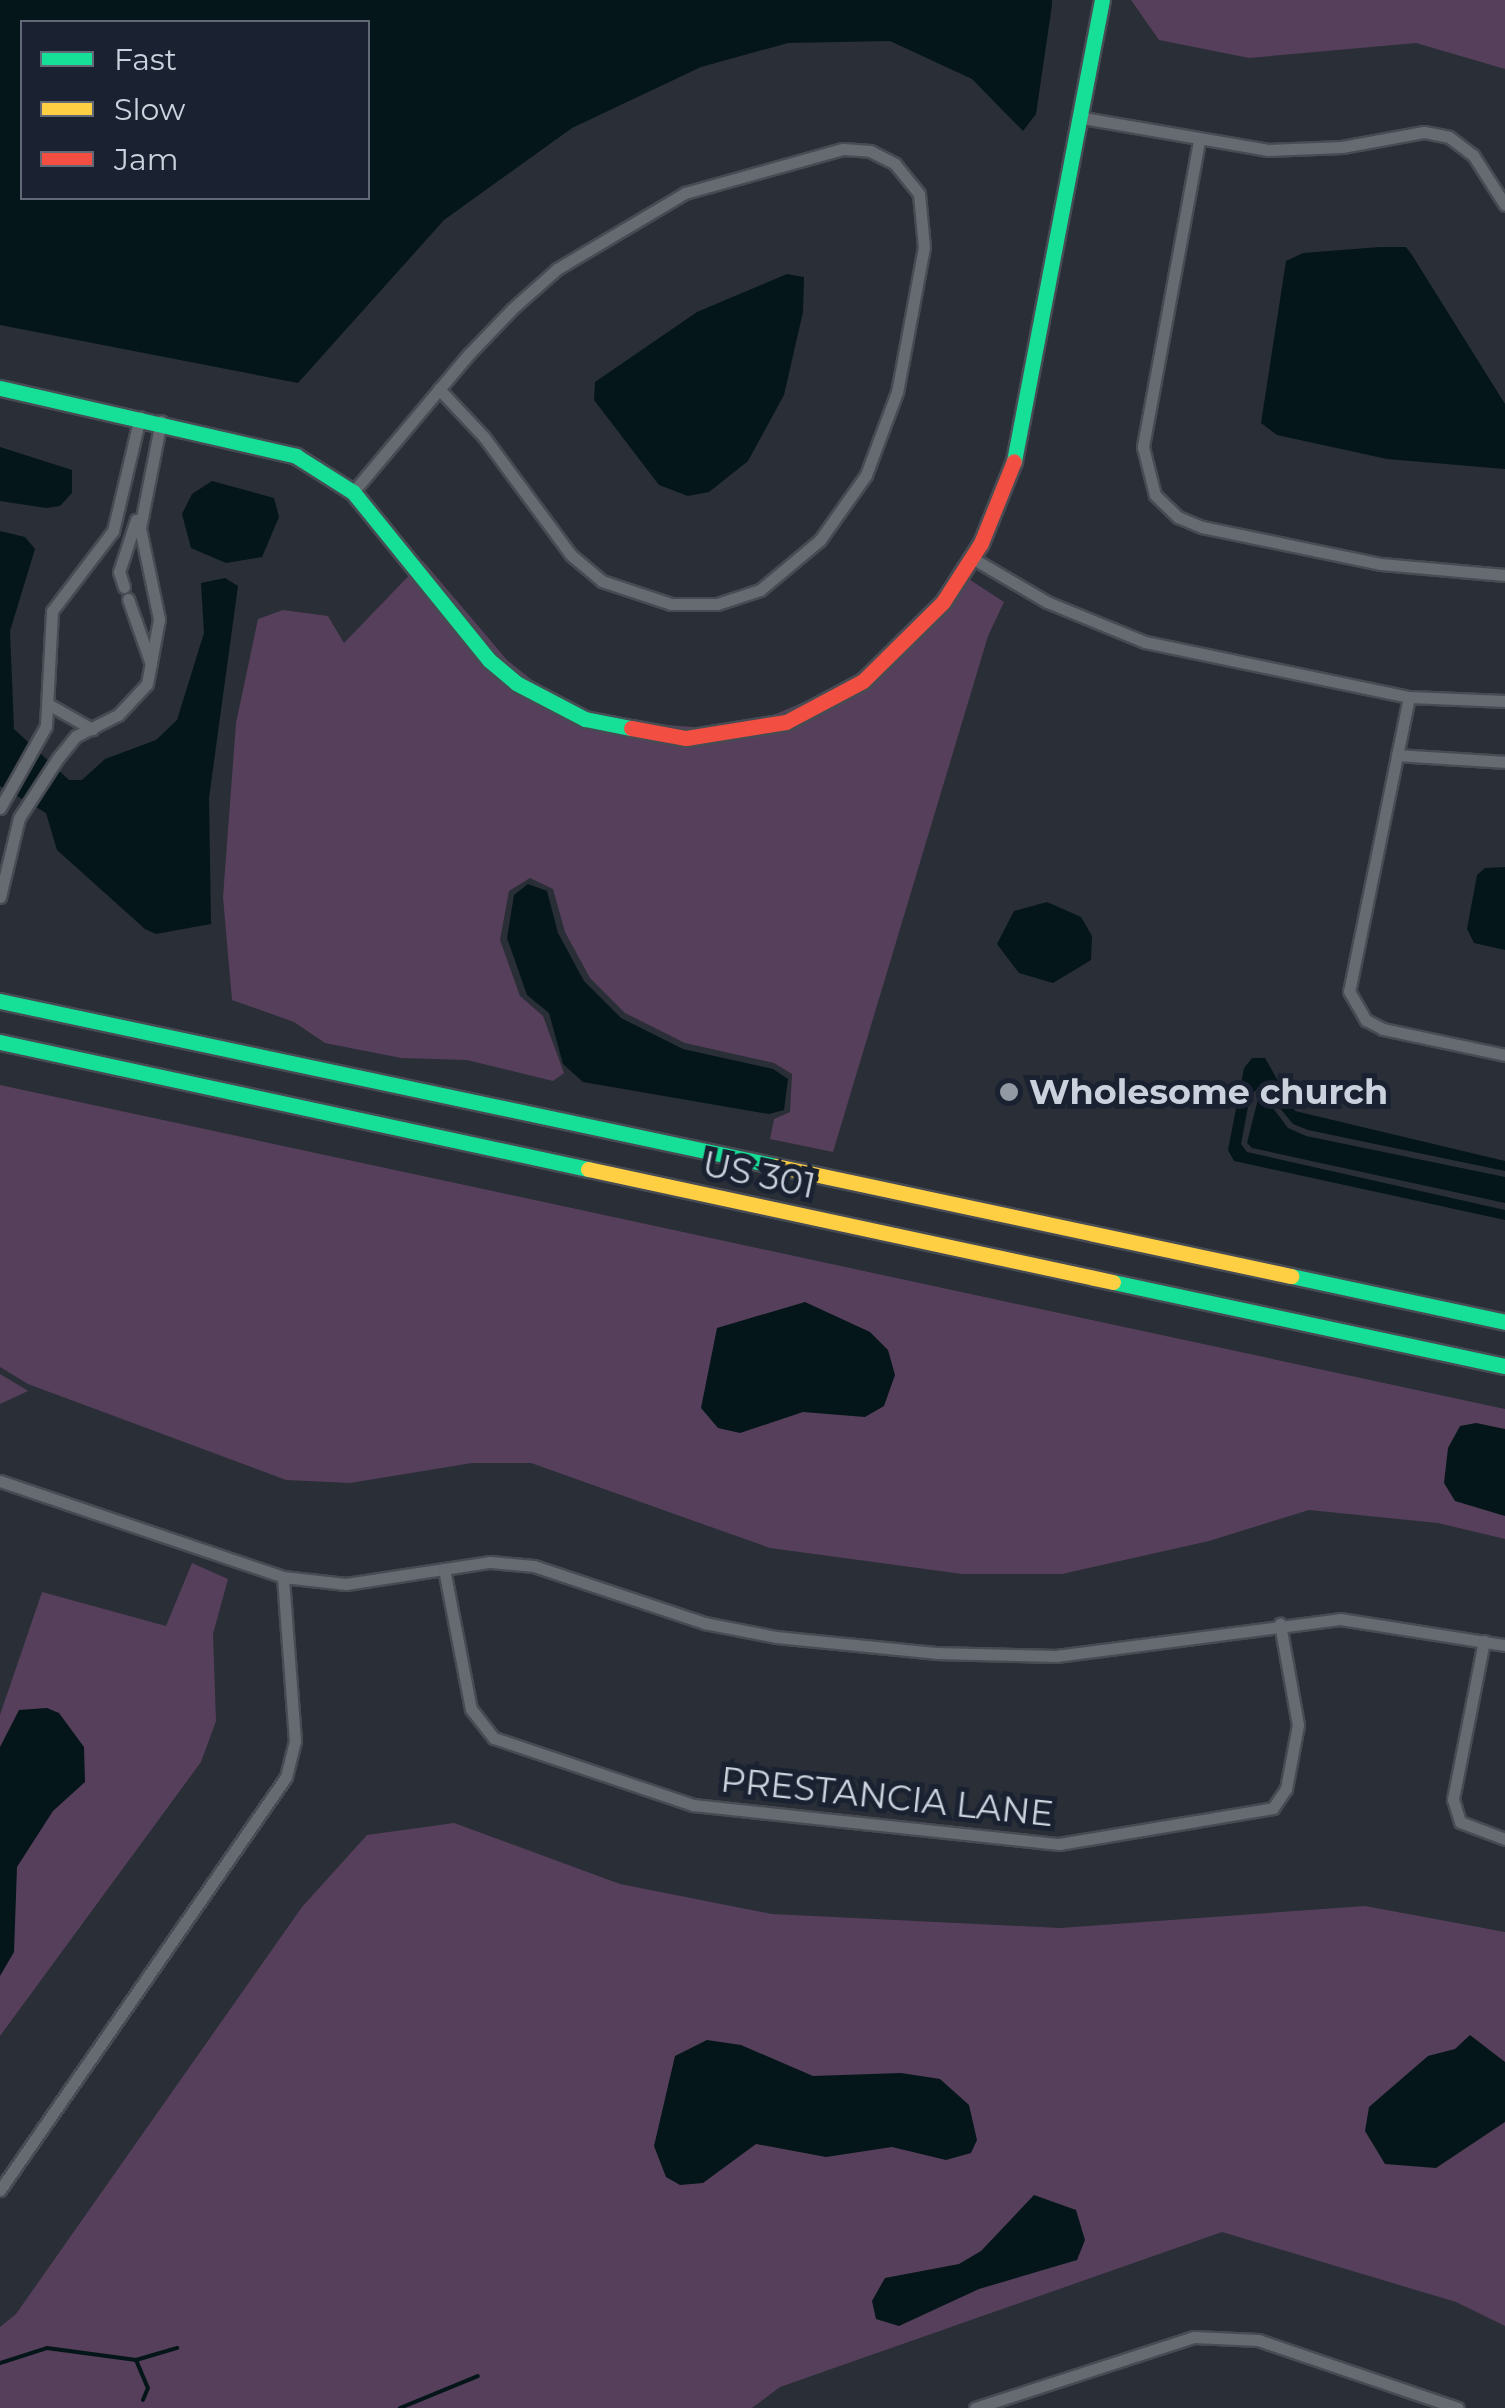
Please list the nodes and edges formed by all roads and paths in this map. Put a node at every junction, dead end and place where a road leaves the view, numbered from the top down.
1 (1102, 0) edge
2 (1083, 118) junction
3 (1199, 142) junction
4 (1505, 205) edge
5 (0, 388) edge
6 (439, 389) junction
7 (140, 417) junction
8 (161, 421) junction
9 (352, 492) junction
10 (144, 495) junction
11 (972, 558) junction
12 (1505, 575) edge
13 (151, 664) junction
14 (1409, 697) junction
15 (1505, 701) edge
16 (48, 704) junction
17 (92, 729) junction
18 (1397, 755) junction
19 (1505, 762) edge
20 (1, 806) edge
21 (0, 897) edge
22 (0, 1001) edge
23 (0, 1042) edge
24 (1505, 1055) edge
25 (1505, 1322) edge
26 (1505, 1366) edge
27 (0, 1481) edge
28 (444, 1569) junction
29 (283, 1577) junction
30 (1280, 1624) junction
31 (1484, 1641) junction
32 (1505, 1645) edge
33 (1505, 1839) edge
34 (0, 2190) edge
35 (976, 2408) edge
36 (1458, 2408) edge

1 - 2 main road
2 - 3 street
2 - 11 main road
3 - 4 street
3 - 12 street
5 - 7 main road
6 - 6 street
6 - 9 street
7 - 8 main road
7 - 16 street
8 - 9 main road
8 - 10 street
9 - 11 main road
10 - 13 street
10 - 13 street
11 - 14 street
13 - 17 street
14 - 15 street
14 - 18 street
16 - 17 street
16 - 20 street
17 - 21 street
18 - 19 street
18 - 24 street
22 - 25 main road, US 301
23 - 26 main road, US 301 / US 301
27 - 29 street
28 - 29 street
28 - 30 street
28 - 30 street, PRESTANCIA LANE
29 - 34 street
30 - 31 street
31 - 32 street
31 - 33 street
35 - 36 street

